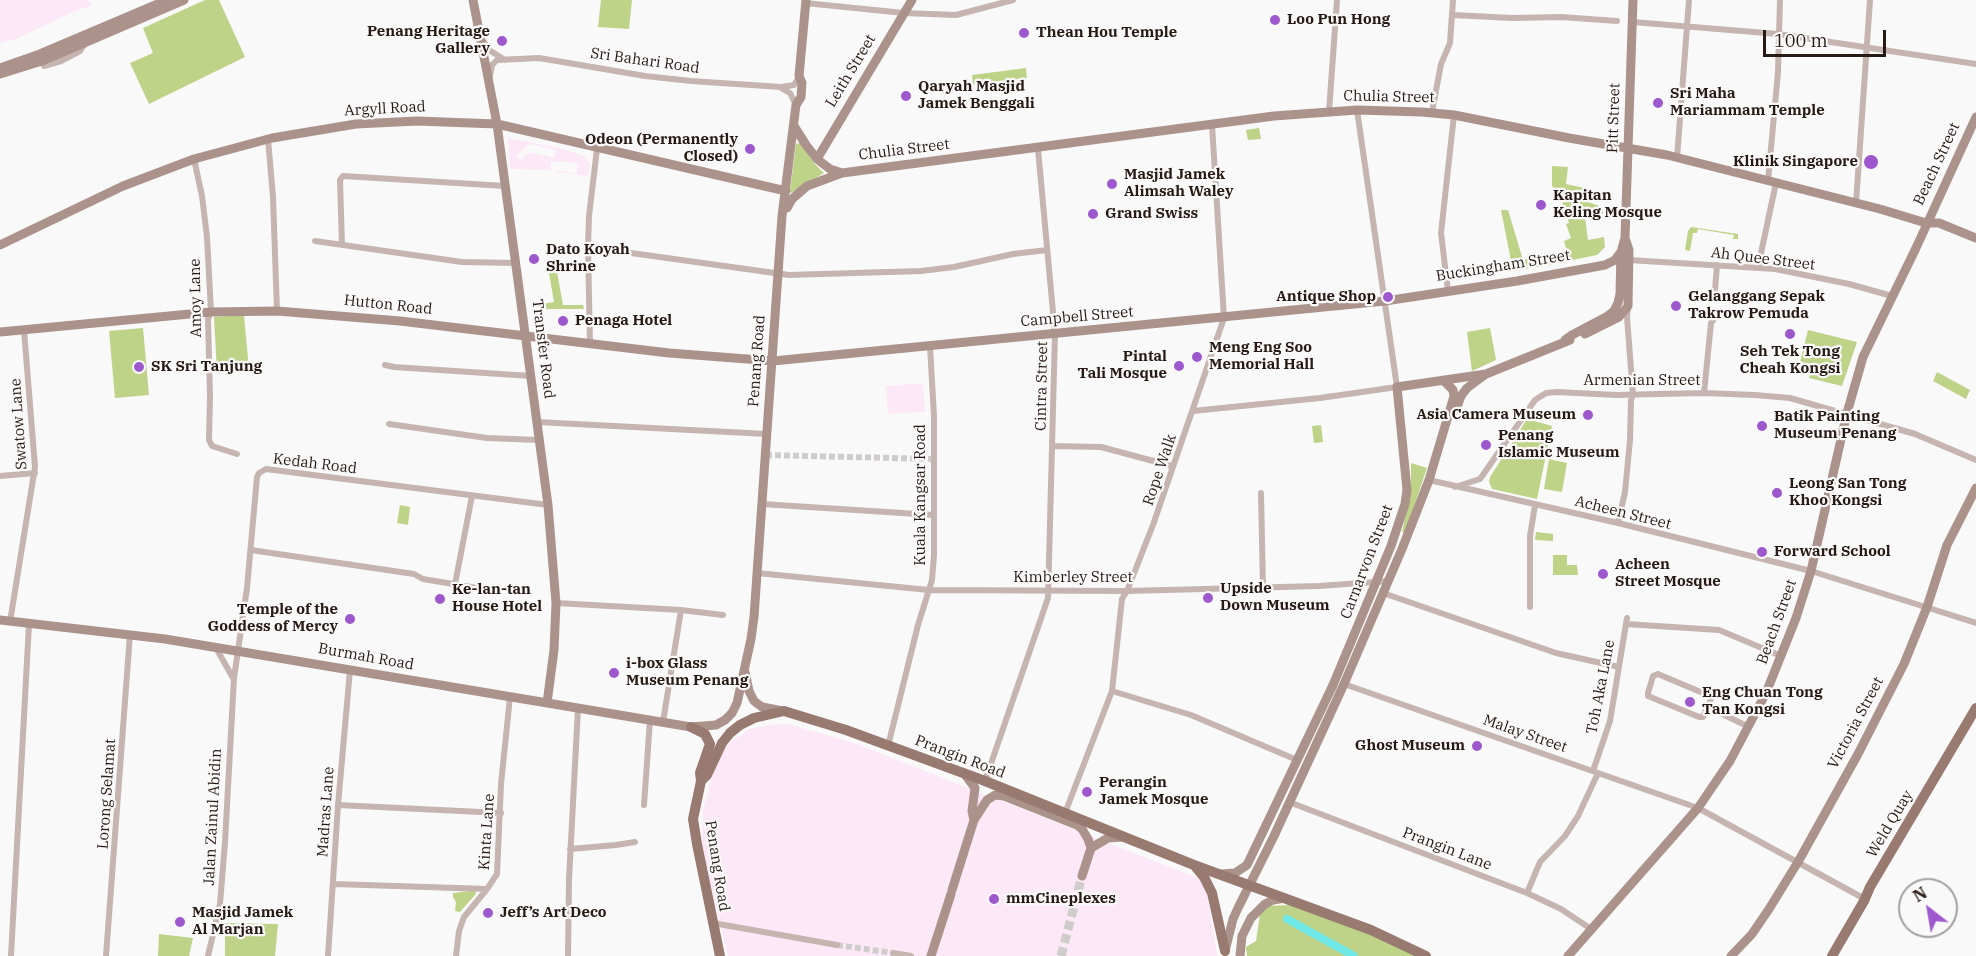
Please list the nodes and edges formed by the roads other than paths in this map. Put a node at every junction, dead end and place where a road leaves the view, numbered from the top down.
1 (167, 0) edge
2 (183, 0) edge
3 (472, 0) edge
4 (912, 0) edge
5 (1013, 0) edge
6 (1337, 0) edge
7 (1453, 0) edge
8 (1634, 0) edge
9 (1689, 0) edge
10 (1780, 0) edge
11 (1870, 0) edge
12 (806, 1) edge
13 (904, 13) junction
14 (1453, 15) junction
15 (1617, 21) dead end
16 (1633, 22) junction
17 (1688, 26) junction
18 (480, 34) junction
19 (1779, 34) junction
20 (1867, 46) junction
21 (42, 60) junction
22 (506, 60) junction
23 (1976, 64) edge
24 (0, 68) edge
25 (0, 74) edge
26 (799, 77) junction
27 (490, 80) junction
28 (781, 87) junction
29 (796, 105) junction
30 (1357, 110) junction
31 (1329, 112) junction
32 (1432, 112) junction
33 (1455, 115) junction
34 (1976, 117) edge
35 (497, 124) junction
36 (1212, 125) junction
37 (794, 126) junction
38 (268, 139) junction
39 (597, 148) junction
40 (1038, 148) junction
41 (1627, 148) junction
42 (1677, 158) junction
43 (194, 159) junction
44 (817, 159) junction
45 (842, 173) junction
46 (1772, 182) junction
47 (505, 186) junction
48 (786, 191) junction
49 (1856, 203) junction
50 (782, 216) junction
51 (1926, 223) junction
52 (1624, 238) junction
53 (1976, 238) edge
54 (315, 241) dead end
55 (0, 245) edge
56 (342, 245) junction
57 (588, 247) junction
58 (1047, 250) junction
59 (1621, 252) junction
60 (1629, 260) junction
61 (516, 263) junction
62 (1717, 265) junction
63 (1758, 267) junction
64 (778, 275) junction
65 (1715, 290) dead end
66 (1448, 291) junction
67 (1892, 296) junction
68 (1385, 301) junction
69 (1628, 306) junction
70 (277, 311) junction
71 (211, 312) junction
72 (1224, 318) junction
73 (1714, 319) dead end
74 (24, 330) junction
75 (0, 332) edge
76 (1055, 334) junction
77 (527, 337) junction
78 (1565, 340) junction
79 (591, 345) junction
80 (930, 346) junction
81 (772, 361) junction
82 (386, 365) dead end
83 (1486, 374) junction
84 (531, 376) junction
85 (1444, 381) junction
86 (1396, 387) junction
87 (1704, 393) junction
88 (1633, 395) junction
89 (1193, 411) junction
90 (1846, 413) junction
91 (537, 422) junction
92 (389, 424) dead end
93 (1446, 428) junction
94 (767, 434) junction
95 (539, 440) junction
96 (1052, 446) junction
97 (237, 454) dead end
98 (1976, 460) edge
99 (1172, 466) junction
100 (35, 473) junction
101 (0, 476) edge
102 (1480, 479) junction
103 (1429, 480) junction
104 (1455, 486) junction
105 (1976, 488) edge
106 (1261, 493) dead end
107 (1484, 494) junction
108 (472, 495) junction
109 (762, 504) junction
110 (548, 505) junction
111 (1535, 505) junction
112 (933, 515) junction
113 (1618, 524) junction
114 (251, 550) junction
115 (1811, 571) junction
116 (757, 573) junction
117 (1389, 581) junction
118 (1376, 582) junction
119 (455, 584) junction
120 (1263, 588) junction
121 (1048, 589) junction
122 (929, 590) junction
123 (489, 591) dead end
124 (1127, 591) junction
125 (1383, 593) junction
126 (556, 603) junction
127 (1530, 607) dead end
128 (1928, 607) junction
129 (681, 610) junction
130 (723, 615) dead end
131 (5, 621) edge
132 (1976, 623) edge
133 (29, 624) junction
134 (130, 634) junction
135 (216, 648) junction
136 (237, 651) junction
137 (1781, 656) junction
138 (1619, 667) junction
139 (350, 670) junction
140 (745, 670) junction
141 (234, 678) junction
142 (1344, 684) junction
143 (1112, 691) junction
144 (510, 697) junction
145 (547, 703) junction
146 (1708, 707) junction
147 (578, 708) junction
148 (1976, 708) edge
149 (784, 711) junction
150 (650, 720) junction
151 (725, 720) joint
152 (663, 722) junction
153 (691, 726) junction
154 (1749, 727) junction
155 (888, 746) junction
156 (1297, 760) junction
157 (1596, 772) junction
158 (964, 773) junction
159 (701, 781) junction
160 (985, 781) junction
161 (1289, 802) junction
162 (338, 805) junction
163 (644, 805) dead end
164 (1698, 808) junction
165 (501, 813) junction
166 (1065, 813) junction
167 (974, 820) junction
168 (1124, 837) junction
169 (634, 842) dead end
170 (1091, 848) junction
171 (570, 849) junction
172 (1798, 862) junction
173 (1194, 865) junction
174 (1220, 874) junction
175 (1082, 876) tunnel mouth
176 (334, 884) junction
177 (1250, 885) junction
178 (487, 889) junction
179 (1527, 893) junction
180 (1286, 898) junction
181 (1865, 899) junction
182 (712, 922) junction
183 (1591, 929) junction
184 (837, 945) tunnel mouth
185 (893, 953) dead end
186 (1225, 954) edge
187 (11, 956) edge
188 (106, 956) edge
189 (208, 956) edge
190 (328, 956) edge
191 (456, 956) edge
192 (568, 956) edge
193 (720, 956) edge
194 (911, 956) edge
195 (931, 956) edge
196 (1240, 956) edge
197 (1426, 956) edge
198 (1568, 956) edge
199 (1731, 956) edge
200 (1832, 956) edge

1 - 21 main road
2 - 21 main road
3 - 18 main road, Transfer Road
4 - 13 main road, Leith Street
5 - 13 street
6 - 31 street
7 - 14 street
8 - 16 main road, Pitt Street
9 - 17 street
10 - 19 street
11 - 20 street
12 - 13 street
12 - 26 main road, Penang Road
13 - 44 main road, Leith Street
14 - 15 street
14 - 32 street
16 - 17 street
16 - 41 main road, Pitt Street
17 - 19 street
17 - 42 street
18 - 22 street
18 - 27 main road, Transfer Road
19 - 20 street
19 - 46 street
20 - 23 street
20 - 49 street
21 - 24 main road
21 - 25 main road
22 - 27 street
22 - 28 street, Sri Bahari Road
26 - 28 street
26 - 29 main road, Penang Road
27 - 35 main road, Transfer Road
28 - 29 street
29 - 37 main road, Penang Road
30 - 31 main road, Chulia Street
30 - 32 main road, Chulia Street
30 - 68 street, Carnarvon Street
31 - 36 main road, Chulia Street
32 - 33 main road, Chulia Street
33 - 41 main road, Chulia Street
33 - 66 street
34 - 51 main road, Beach Street
35 - 38 main road, Argyll Road
35 - 39 main road, Argyll Road
35 - 47 main road, Transfer Road
36 - 40 main road, Chulia Street
36 - 72 street, Rope Walk
37 - 44 main road, Chulia Street
37 - 48 main road, Penang Road
38 - 43 main road, Argyll Road
38 - 70 street
39 - 48 main road, Argyll Road
39 - 57 street
40 - 45 main road, Chulia Street
40 - 58 street, Cintra Street
41 - 42 main road, Chulia Street
41 - 52 main road, Pitt Street
42 - 46 main road, Chulia Street
43 - 55 main road, Argyll Road
43 - 71 street, Amoy Lane
44 - 45 main road, Chulia Street
45 - 50 main road, Chulia Street
46 - 49 main road, Chulia Street
46 - 63 street
47 - 56 street
47 - 61 main road, Transfer Road
48 - 50 main road, Penang Road
49 - 51 main road, Chulia Street
50 - 64 main road, Penang Road
51 - 53 main road, Chulia Street
51 - 67 main road, Beach Street
52 - 59 main road, Pitt Street
52 - 60 main road, Pitt Street
54 - 56 street
56 - 61 street
57 - 64 street
57 - 79 street
58 - 64 street
58 - 76 street, Cintra Street
59 - 66 main road, Buckingham Street
59 - 78 main road, Pitt Street
60 - 62 street, Ah Quee Street
60 - 69 main road, Pitt Street
61 - 77 main road, Transfer Road
62 - 63 street, Ah Quee Street
62 - 65 street
63 - 67 street, Ah Quee Street
64 - 81 main road, Penang Road
66 - 68 main road, Buckingham Street
67 - 90 main road, Beach Street
68 - 72 main road, Campbell Street
68 - 86 street, Carnarvon Street
69 - 78 main road
69 - 88 street, Pitt Street
70 - 71 main road, Hutton Road
70 - 77 main road, Hutton Road
71 - 74 main road, Hutton Road
71 - 97 street, Amoy Lane
72 - 76 main road, Campbell Street
72 - 89 street, Rope Walk
73 - 87 street
74 - 75 main road, Hutton Road
74 - 100 street, Swatow Lane
76 - 80 main road, Campbell Street
76 - 96 street, Cintra Street
77 - 79 main road, Hutton Road
77 - 84 main road, Transfer Road
78 - 83 main road
79 - 81 main road, Hutton Road
80 - 81 main road, Campbell Street
80 - 112 street, Kuala Kangsar Road
81 - 94 main road, Penang Road
82 - 84 street
83 - 85 main road
83 - 93 main road, Carnarvon Street
84 - 91 main road, Transfer Road
85 - 86 main road
85 - 93 main road, Carnarvon Street
86 - 89 street
86 - 118 main road, Carnarvon Street
87 - 88 street, Armenian Street
87 - 90 street, Armenian Street
88 - 102 street, Armenian Street
88 - 113 street, Pitt Street
89 - 99 street, Rope Walk
90 - 98 street, Armenian Street
90 - 115 main road, Beach Street
91 - 94 street
91 - 95 main road, Transfer Road
92 - 95 street
93 - 103 main road, Carnarvon Street
94 - 109 main road, Penang Road
95 - 110 main road, Transfer Road
96 - 99 street
96 - 121 street, Cintra Street
99 - 124 street, Rope Walk
100 - 101 street
100 - 131 street, Swatow Lane
102 - 104 street
102 - 107 street
103 - 104 street, Acheen Street
103 - 117 main road, Carnarvon Street
104 - 107 street, Acheen Street
105 - 128 main road, Victoria Street
106 - 120 street
107 - 111 street, Acheen Street
108 - 110 street, Kedah Road
108 - 114 street, Kedah Road
108 - 119 street
109 - 112 street
109 - 116 main road, Penang Road
110 - 126 main road, Transfer Road
111 - 113 street, Acheen Street
111 - 127 street
112 - 122 street, Kuala Kangsar Road
113 - 115 street, Acheen Street
114 - 119 street
114 - 136 street, Kedah Road
115 - 128 street, Acheen Street
115 - 137 main road, Beach Street
116 - 122 street, Kimberley Street
116 - 140 main road, Penang Road
117 - 118 street, Kimberley Street
117 - 125 main road, Carnarvon Street
118 - 120 street, Kimberley Street
118 - 156 main road, Carnarvon Street
119 - 123 street
120 - 124 street, Kimberley Street
121 - 122 street, Kimberley Street
121 - 124 street, Kimberley Street
121 - 160 street, Cintra Street
122 - 155 street, Kuala Kangsar Road
124 - 143 street, Rope Walk
125 - 138 street
125 - 142 main road, Carnarvon Street
126 - 129 street
126 - 145 main road, Transfer Road
128 - 132 street, Acheen Street
128 - 172 main road, Victoria Street
129 - 130 street
129 - 152 street
131 - 133 main road, Burmah Road
133 - 134 main road, Burmah Road
133 - 187 street
134 - 135 main road, Burmah Road
134 - 188 street, Lorong Selamat
135 - 136 main road, Burmah Road
135 - 141 street
136 - 139 main road, Burmah Road
136 - 141 street, Jalan Zainul Abidin
137 - 138 street, Toh Aka Lane
137 - 154 main road, Beach Street
138 - 157 street, Toh Aka Lane
139 - 144 main road, Burmah Road
139 - 162 street, Madras Lane
140 - 149 main road
140 - 151 main road, Penang Road
141 - 189 street, Jalan Zainul Abidin
142 - 157 street, Malay Street
142 - 161 main road, Carnarvon Street
143 - 156 street
143 - 166 street, Rope Walk
144 - 145 main road, Burmah Road
144 - 165 street, Kinta Lane
145 - 147 main road, Burmah Road
146 - 146 street
146 - 154 street
147 - 150 main road, Burmah Road
147 - 171 street
148 - 181 main road, Weld Quay
149 - 155 main road, Prangin Road
149 - 159 main road, Penang Road
150 - 152 main road, Burmah Road
150 - 163 street
151 - 153 main road, Burmah Road
152 - 153 main road, Burmah Road
153 - 159 main road, Penang Road
154 - 164 main road, Beach Street
155 - 158 main road, Prangin Road
156 - 174 main road, Carnarvon Street
157 - 164 street, Malay Street
157 - 179 street, Toh Aka Lane
158 - 160 main road, Prangin Road
158 - 167 main road
159 - 182 main road, Penang Road
160 - 166 main road, Prangin Road
161 - 177 main road, Carnarvon Street
161 - 179 street, Prangin Lane
162 - 165 street
162 - 176 street, Madras Lane
164 - 172 street, Malay Street
164 - 183 main road, Beach Street
165 - 178 street, Kinta Lane
166 - 168 main road, Prangin Road
167 - 170 main road, Prangin Road
167 - 195 main road
168 - 170 main road
168 - 173 main road, Prangin Road
169 - 171 street
170 - 175 main road
171 - 192 street
172 - 181 street, Malay Street
172 - 199 main road, Victoria Street
173 - 174 main road, Prangin Road
173 - 186 main road
174 - 177 main road, Prangin Road
176 - 178 street
176 - 190 street, Madras Lane
177 - 180 main road, Prangin Road
177 - 186 main road, Carnarvon Street
178 - 191 street, Kinta Lane
179 - 183 street, Prangin Lane
180 - 196 main road
180 - 197 main road, Prangin Road
181 - 200 main road, Weld Quay
182 - 184 street
182 - 193 main road, Penang Road
183 - 198 main road, Beach Street
185 - 194 street

